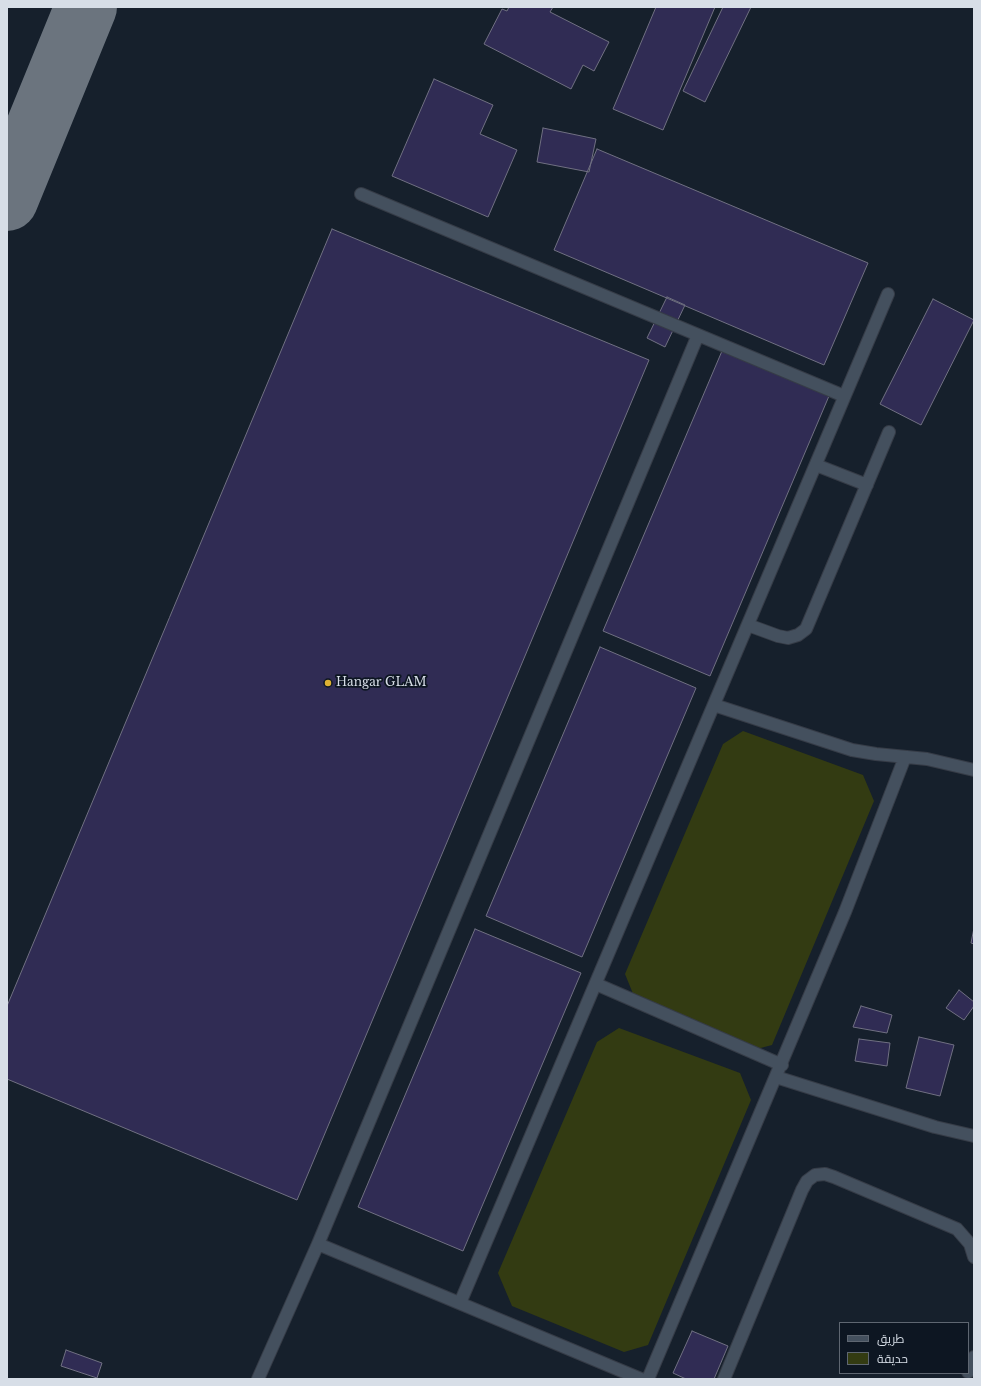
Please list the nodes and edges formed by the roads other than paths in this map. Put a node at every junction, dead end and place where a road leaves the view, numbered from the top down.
1 (361, 194) dead end
2 (888, 294) dead end
3 (698, 335) junction
4 (844, 396) junction
5 (889, 432) dead end
6 (816, 465) junction
7 (867, 485) junction
8 (748, 625) junction
9 (714, 705) junction
10 (905, 757) junction
11 (974, 770) edge
12 (596, 984) junction
13 (782, 1065) junction
14 (776, 1077) junction
15 (974, 1136) edge
16 (318, 1244) junction
17 (974, 1257) edge
18 (460, 1303) junction
19 (974, 1357) edge
20 (969, 1370) edge
21 (258, 1379) edge
22 (641, 1379) edge
23 (648, 1379) edge
24 (724, 1379) edge

1 - 3 lane
2 - 4 lane
3 - 4 lane
3 - 16 lane
4 - 6 lane
5 - 7 lane
6 - 7 lane
6 - 8 lane
7 - 8 lane
8 - 9 lane
9 - 10 lane
9 - 12 lane
10 - 11 lane
10 - 13 lane
12 - 13 lane
12 - 18 lane
13 - 14 lane
14 - 15 lane
14 - 23 lane
16 - 18 lane
16 - 21 lane
17 - 24 lane
18 - 22 lane
19 - 20 lane

